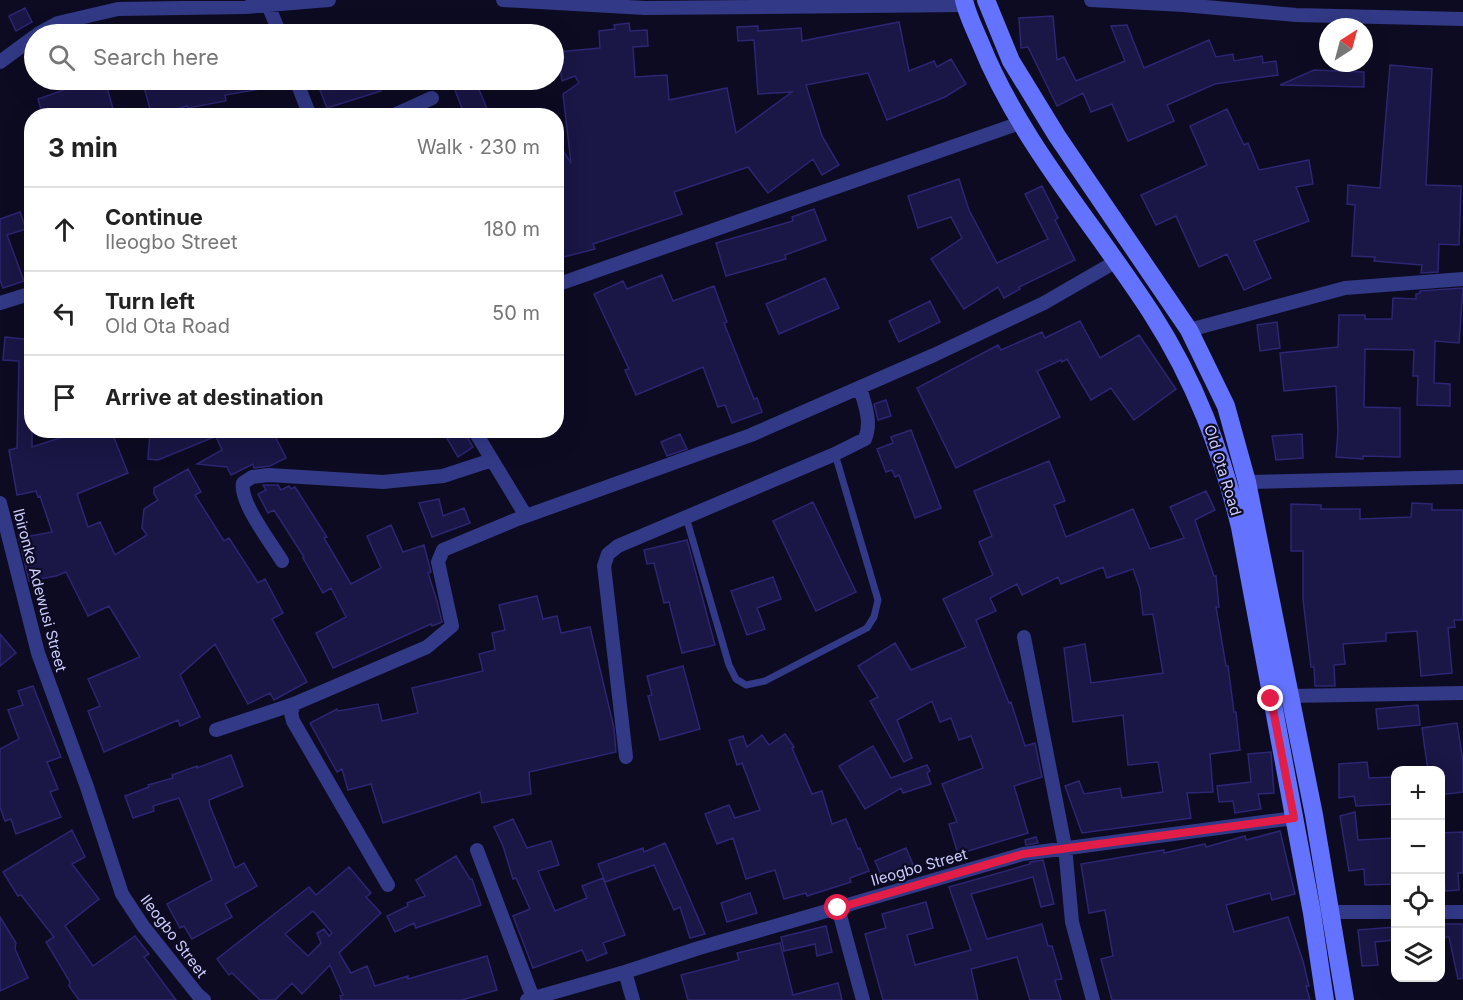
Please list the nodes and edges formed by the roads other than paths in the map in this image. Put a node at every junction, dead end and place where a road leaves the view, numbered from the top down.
1 (329, 0) edge
2 (503, 0) edge
3 (986, 0) edge
4 (1091, 0) edge
5 (268, 3) edge
6 (964, 3) edge
7 (1463, 19) edge
8 (55, 24) edge
9 (276, 24) edge
10 (24, 44) edge
11 (0, 62) edge
12 (300, 90) edge
13 (432, 98) dead end
14 (307, 108) edge
15 (410, 108) edge
16 (1020, 123) junction
17 (1115, 262) junction
18 (1463, 279) edge
19 (564, 282) edge
20 (24, 296) edge
21 (0, 303) edge
22 (1188, 330) junction
23 (860, 388) junction
24 (479, 438) edge
25 (835, 454) junction
26 (492, 460) junction
27 (1463, 477) edge
28 (1247, 482) junction
29 (0, 503) edge
30 (526, 516) junction
31 (686, 517) junction
32 (282, 561) dead end
33 (1024, 638) dead end
34 (1463, 693) edge
35 (1290, 696) junction
36 (294, 704) junction
37 (216, 730) dead end
38 (626, 757) dead end
39 (87, 787) joint
40 (1294, 818) junction
41 (1065, 847) junction
42 (477, 850) dead end
43 (388, 885) dead end
44 (838, 908) junction
45 (1330, 912) junction
46 (1391, 912) edge
47 (1445, 912) edge
48 (1463, 912) edge
49 (625, 972) junction
50 (199, 998) edge
51 (530, 999) edge
52 (633, 1000) edge
53 (863, 1000) edge
54 (1093, 1000) edge
55 (1325, 1000) edge
56 (1345, 1000) edge

1 - 5 street
2 - 6 street
3 - 22 street, Old Ota Road
4 - 7 street
5 - 8 street
5 - 9 street
6 - 16 street, Old Ota Road
10 - 11 street
12 - 14 street
13 - 15 street
16 - 17 street, Old Ota Road
16 - 19 street
17 - 23 street
17 - 40 street, Old Ota Road
18 - 22 street
20 - 21 street
22 - 28 street, Old Ota Road
23 - 25 street
23 - 30 street
24 - 26 street
25 - 31 street
25 - 31 lane
26 - 30 street
26 - 32 street
27 - 28 street
28 - 35 street, Old Ota Road
29 - 39 street, Ibironke Adewusi Street
30 - 36 street
31 - 38 street
33 - 41 street
34 - 35 street
35 - 45 street, Old Ota Road
36 - 37 street
36 - 43 street
39 - 50 street, Ileogbo Street
40 - 41 street, Ileogbo Street
40 - 55 street, Old Ota Road
41 - 44 street, Ileogbo Street
41 - 54 street
42 - 51 street
44 - 49 street, Ileogbo Street
44 - 53 street
45 - 46 street
45 - 56 street, Old Ota Road
47 - 48 street
49 - 51 street, Ileogbo Street
49 - 52 street

